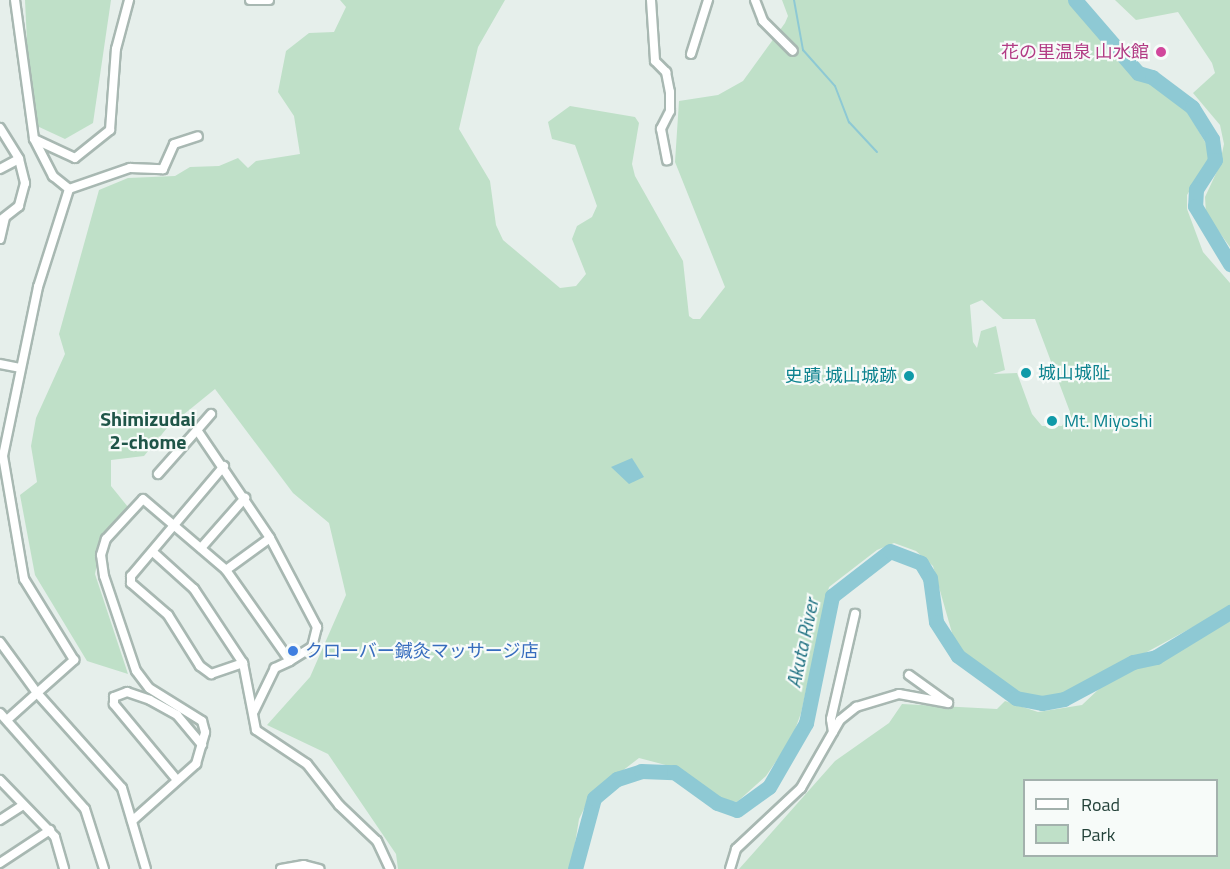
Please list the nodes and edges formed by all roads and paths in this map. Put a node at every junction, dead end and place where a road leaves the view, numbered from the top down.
1 (15, 0) edge
2 (129, 0) edge
3 (250, 0) edge
4 (269, 0) edge
5 (651, 0) edge
6 (708, 0) edge
7 (755, 0) edge
8 (793, 51) dead end
9 (691, 54) dead end
10 (0, 128) edge
11 (198, 136) dead end
12 (34, 139) junction
13 (19, 159) junction
14 (666, 160) dead end
15 (0, 169) edge
16 (69, 189) junction
17 (2, 219) edge
18 (0, 239) edge
19 (0, 364) edge
20 (20, 368) junction
21 (211, 414) dead end
22 (197, 430) junction
23 (224, 466) junction
24 (158, 474) dead end
25 (245, 498) junction
26 (174, 524) junction
27 (270, 538) junction
28 (201, 548) junction
29 (153, 552) junction
30 (226, 570) junction
31 (855, 614) dead end
32 (0, 642) edge
33 (290, 661) junction
34 (243, 663) junction
35 (909, 675) dead end
36 (36, 693) junction
37 (254, 711) junction
38 (3, 717) edge
39 (833, 732) junction
40 (202, 745) junction
41 (0, 780) edge
42 (177, 780) junction
43 (23, 805) junction
44 (0, 820) edge
45 (132, 821) junction
46 (50, 830) junction
47 (0, 863) edge
48 (64, 869) edge
49 (104, 869) edge
50 (146, 869) edge
51 (281, 869) edge
52 (319, 869) edge
53 (390, 869) edge
54 (730, 869) edge

1 - 12 street
2 - 12 street
3 - 4 street
5 - 14 street
6 - 9 street
7 - 8 street
10 - 13 street
11 - 16 street
12 - 16 street
13 - 15 street
13 - 17 street
16 - 20 street
17 - 18 street
19 - 20 street
20 - 36 street
21 - 22 street
22 - 23 street
22 - 24 street
23 - 25 street
23 - 26 street
25 - 27 street
25 - 28 street
26 - 28 street
26 - 29 street
26 - 40 street
27 - 30 street
27 - 33 street
28 - 30 street
29 - 34 street
29 - 34 street
30 - 33 street
31 - 39 street
32 - 36 street
33 - 37 street
34 - 37 street
35 - 39 street
36 - 38 street
36 - 45 street
37 - 53 street
38 - 49 street
39 - 54 street
40 - 42 street
40 - 42 street
41 - 43 street
42 - 45 street
43 - 44 street
43 - 46 street
45 - 50 street
46 - 47 street
46 - 48 street
51 - 52 street

